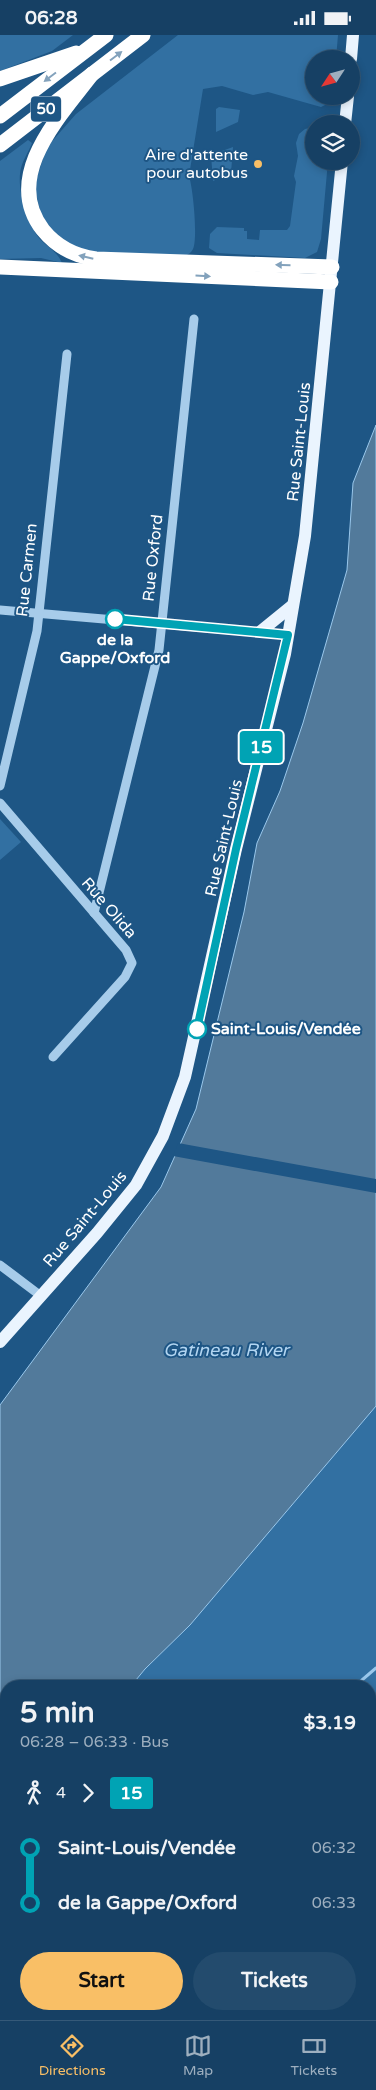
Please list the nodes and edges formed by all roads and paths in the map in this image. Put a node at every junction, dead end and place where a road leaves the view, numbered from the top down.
1 (106, 35) edge
2 (143, 35) edge
3 (353, 35) edge
4 (89, 48) junction
5 (352, 50) edge
6 (92, 74) junction
7 (0, 79) edge
8 (0, 116) edge
9 (0, 145) edge
10 (341, 170) edge
11 (0, 267) edge
12 (331, 275) junction
13 (194, 319) dead end
14 (67, 354) dead end
15 (293, 605) junction
16 (0, 610) edge
17 (38, 613) junction
18 (161, 623) junction
19 (261, 631) junction
20 (288, 635) junction
21 (0, 786) edge
22 (0, 803) edge
23 (94, 913) junction
24 (54, 1057) dead end
25 (0, 1265) edge
26 (41, 1296) junction
27 (0, 1342) edge

1 - 4 highway, 50
6 -> 2 highway, 50
3 - 5 main road
4 - 7 highway
4 -> 8 highway, 50
6 - 9 highway, 50
12 -> 6 highway
10 - 12 main road, Rue Saint-Louis
11 -> 12 highway
12 - 15 main road, Rue Saint-Louis
13 - 18 street, Rue Oxford
14 - 17 street, Rue Carmen
15 - 19 main road
15 - 20 main road, Rue Saint-Louis
16 - 17 street
17 - 18 street
17 - 21 street, Rue Carmen
18 - 19 street
18 - 23 street, Rue Oxford
19 - 20 street
20 - 26 main road, Rue Saint-Louis
22 - 23 street, Rue Olida
23 - 24 street, Rue Olida
25 - 26 street
26 - 27 main road, Rue Saint-Louis

